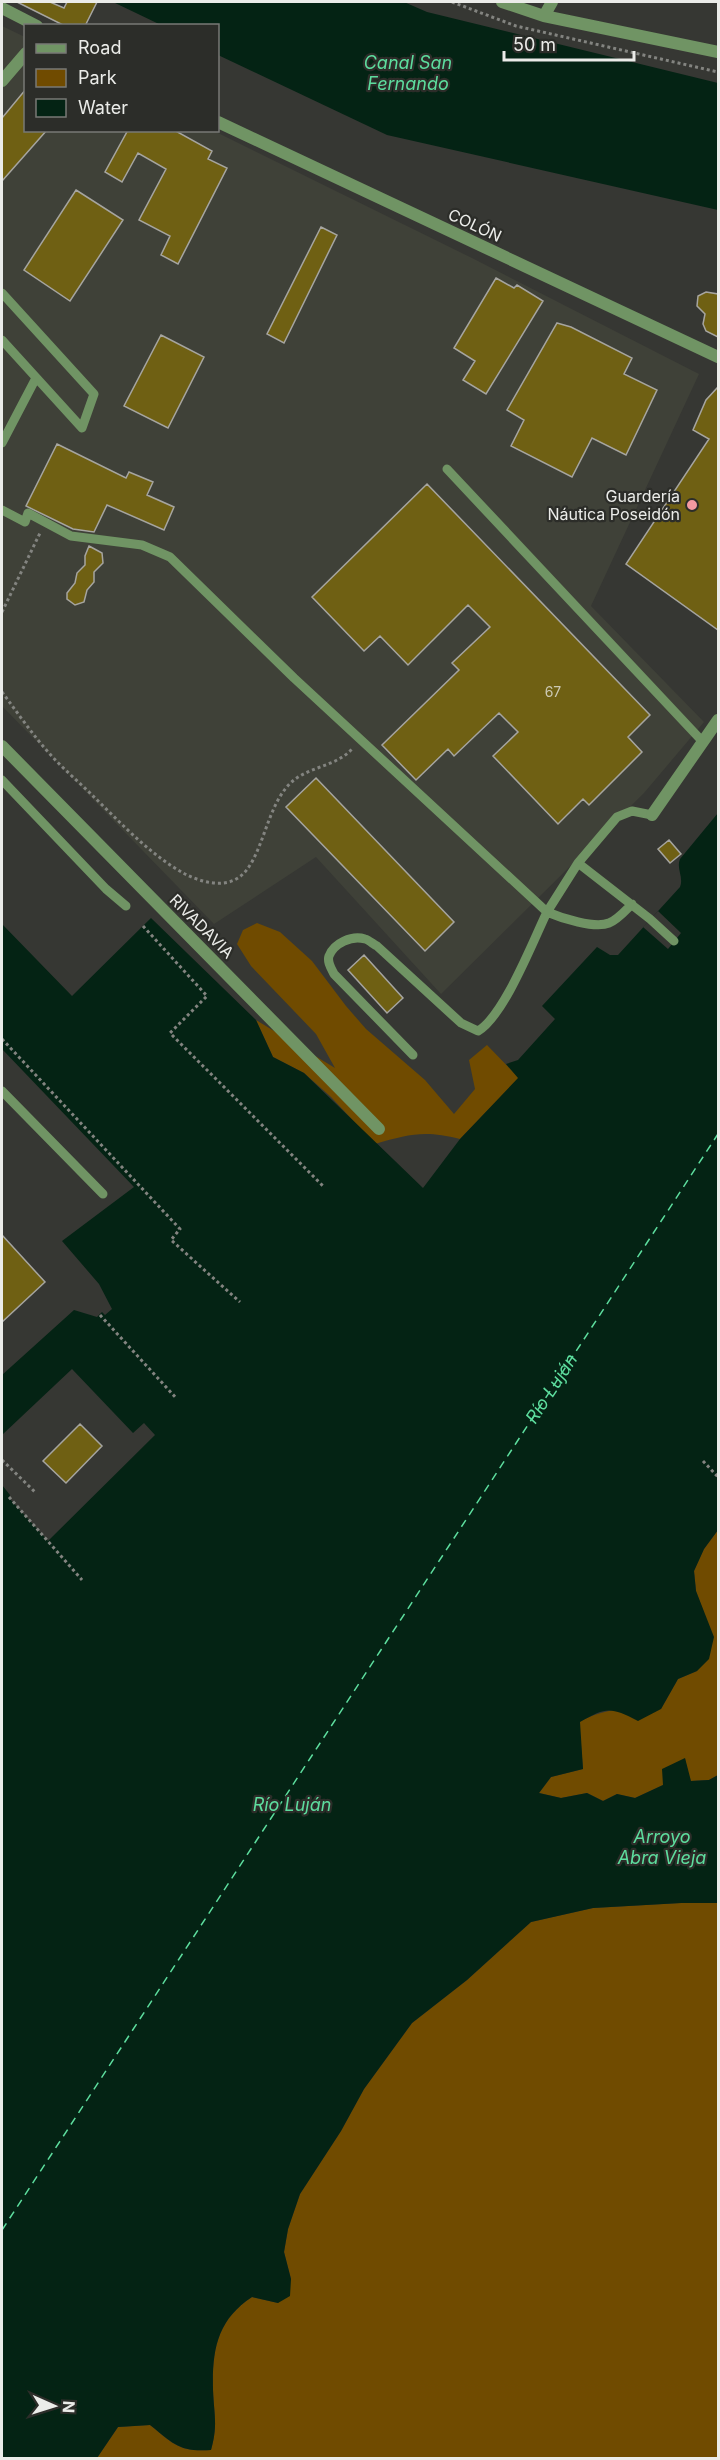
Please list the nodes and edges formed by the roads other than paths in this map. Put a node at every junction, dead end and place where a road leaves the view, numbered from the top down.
1 (502, 2) edge
2 (552, 2) edge
3 (2, 8) edge
4 (544, 16) junction
5 (33, 24) edge
6 (718, 52) edge
7 (24, 55) edge
8 (2, 81) edge
9 (219, 122) edge
10 (2, 293) edge
11 (2, 340) edge
12 (718, 357) edge
13 (36, 378) junction
14 (2, 443) edge
15 (447, 469) dead end
16 (2, 510) edge
17 (718, 720) edge
18 (703, 742) junction
19 (2, 746) edge
20 (2, 780) edge
21 (652, 815) joint
22 (578, 863) junction
23 (632, 904) junction
24 (126, 906) dead end
25 (547, 912) junction
26 (674, 941) dead end
27 (413, 1055) dead end
28 (2, 1091) edge
29 (380, 1129) dead end
30 (103, 1194) dead end

1 - 4 street
2 - 4 street
3 - 5 street
4 - 6 street
7 - 8 street
9 - 12 street, COLÓN
10 - 13 lane
11 - 13 lane
13 - 14 lane
15 - 18 lane
16 - 25 lane
17 - 18 street
18 - 21 street
19 - 29 street, RIVADAVIA
20 - 24 lane
21 - 22 lane
22 - 23 lane
22 - 25 lane
23 - 25 lane
23 - 26 lane
25 - 27 lane
28 - 30 lane

